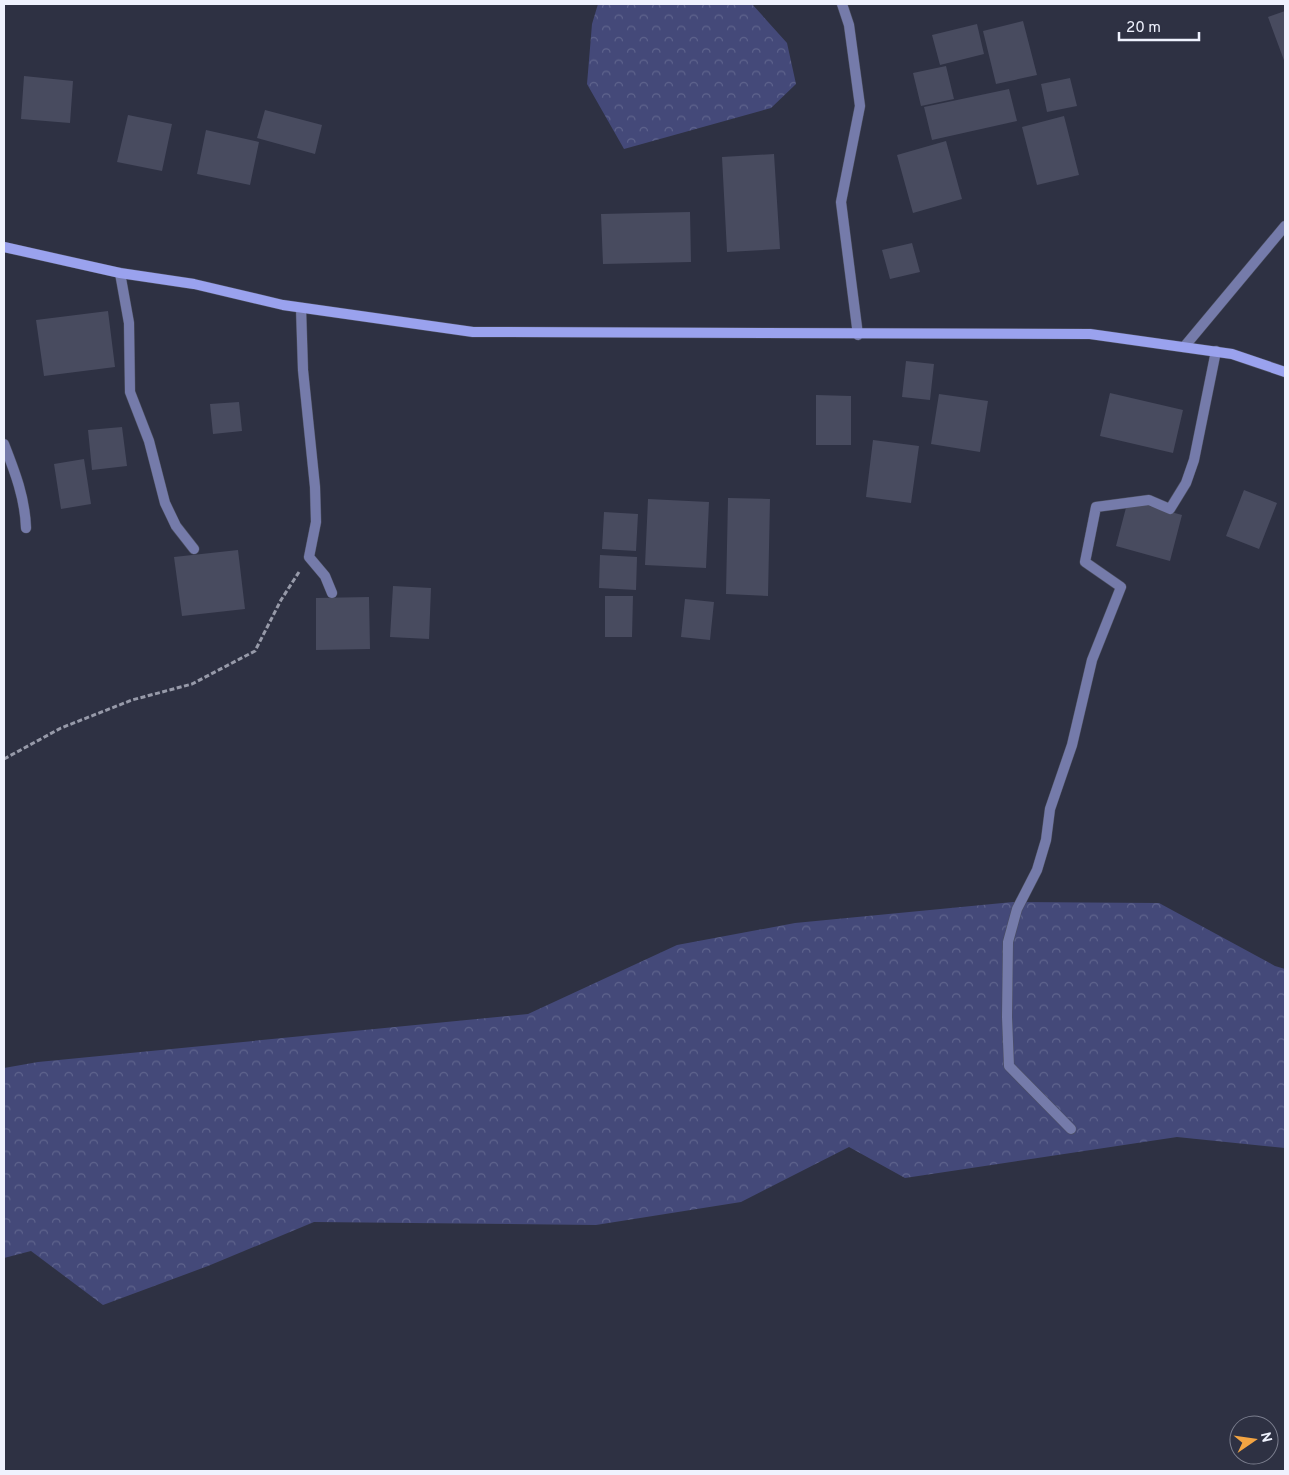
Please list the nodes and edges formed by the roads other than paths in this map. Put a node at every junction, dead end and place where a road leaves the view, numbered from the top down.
1 (842, 4) edge
2 (1285, 226) edge
3 (4, 247) edge
4 (120, 273) junction
5 (301, 308) junction
6 (858, 335) junction
7 (1184, 347) junction
8 (1216, 351) junction
9 (1285, 372) edge
10 (4, 444) edge
11 (26, 528) dead end
12 (194, 549) dead end
13 (332, 593) dead end
14 (1071, 1129) dead end

1 - 6 street
2 - 7 street
3 - 4 street
4 - 5 street
4 - 12 street
5 - 6 street
5 - 13 street
6 - 7 street
7 - 8 street
8 - 9 street
8 - 14 street
10 - 11 street

